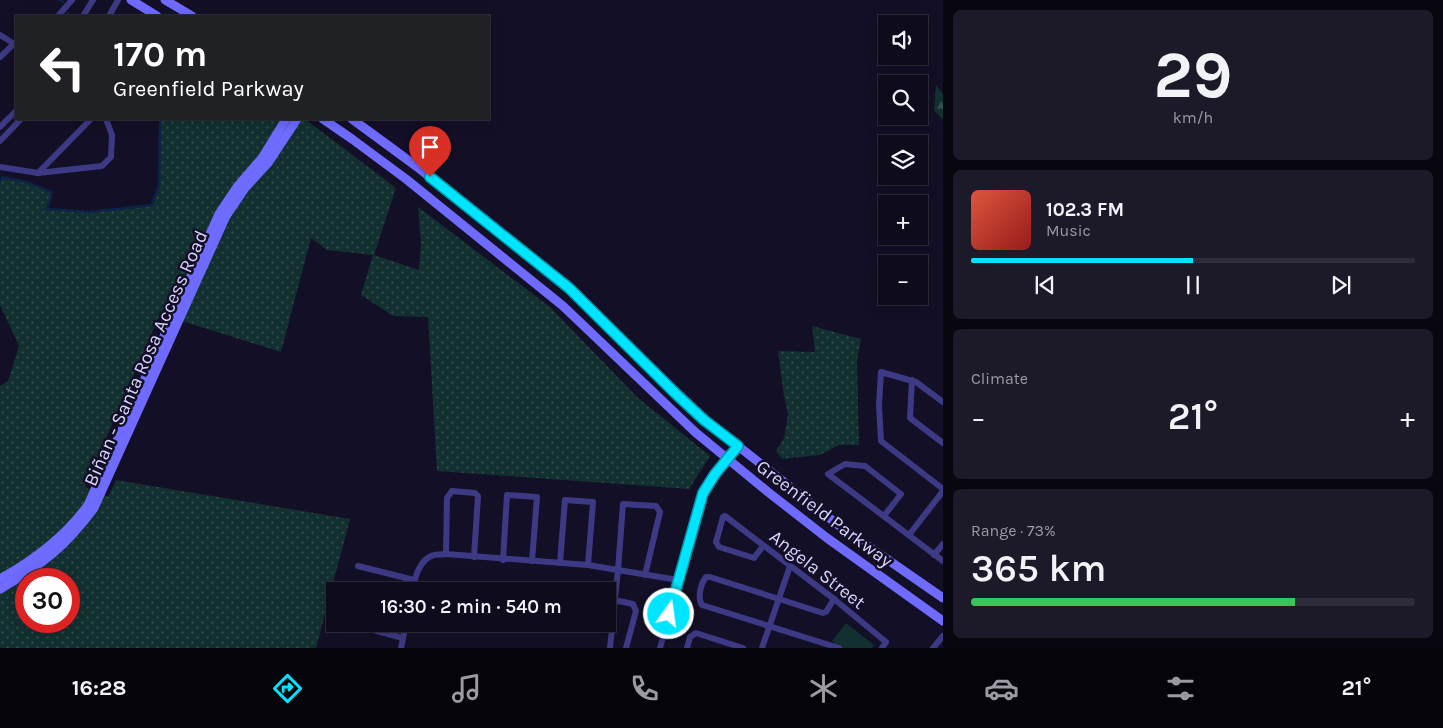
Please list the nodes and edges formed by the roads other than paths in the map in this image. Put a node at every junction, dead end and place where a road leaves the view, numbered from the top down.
1 (72, 0) edge
2 (93, 0) edge
3 (118, 0) edge
4 (131, 0) edge
5 (165, 0) edge
6 (179, 12) edge
7 (85, 14) edge
8 (59, 15) edge
9 (110, 15) edge
10 (155, 15) edge
11 (0, 35) edge
12 (15, 43) edge
13 (15, 45) edge
14 (0, 57) edge
15 (15, 112) edge
16 (20, 120) edge
17 (90, 120) edge
18 (106, 120) edge
19 (285, 120) edge
20 (296, 120) edge
21 (325, 120) edge
22 (353, 120) edge
23 (0, 127) edge
24 (0, 141) edge
25 (0, 167) edge
26 (38, 172) junction
27 (184, 302) junction
28 (651, 368) junction
29 (640, 380) junction
30 (912, 380) junction
31 (943, 402) edge
32 (943, 443) edge
33 (738, 446) junction
34 (727, 459) junction
35 (943, 490) edge
36 (91, 507) junction
37 (884, 516) junction
38 (909, 534) junction
39 (943, 544) edge
40 (763, 546) junction
41 (446, 554) junction
42 (934, 555) junction
43 (474, 557) junction
44 (503, 560) junction
45 (943, 561) edge
46 (532, 562) junction
47 (560, 563) junction
48 (358, 566) dead end
49 (588, 566) junction
50 (790, 566) junction
51 (618, 570) junction
52 (645, 575) junction
53 (0, 580) edge
54 (414, 580) joint
55 (678, 580) junction
56 (616, 585) edge
57 (0, 589) edge
58 (779, 598) junction
59 (943, 598) edge
60 (834, 599) junction
61 (616, 600) edge
62 (943, 621) edge
63 (769, 625) junction
64 (381, 632) edge
65 (404, 632) edge
66 (611, 632) edge
67 (943, 636) edge
68 (403, 638) junction
69 (401, 648) edge
70 (610, 648) edge
71 (626, 648) edge
72 (660, 648) edge
73 (687, 648) edge
74 (743, 648) edge
75 (762, 648) edge
76 (839, 648) edge
77 (882, 648) edge
78 (932, 648) edge

1 - 8 street
2 - 7 street
3 - 9 street
4 - 10 main road
5 - 6 main road
11 - 12 street
13 - 14 street
15 - 23 street
16 - 24 street
17 - 26 street
18 - 26 street
19 - 27 main road, Biñan - Santa Rosa Access Road
20 - 27 main road, Biñan - Santa Rosa Access Road
21 - 29 main road, Greenfield Parkway
22 - 28 main road, Greenfield Parkway
25 - 26 street
27 - 36 main road, Biñan - Santa Rosa Access Road
28 - 29 main road
28 - 33 main road, Greenfield Parkway
29 - 34 main road, Greenfield Parkway
30 - 31 street
30 - 32 street
30 - 35 street
33 - 34 street
33 - 59 main road, Greenfield Parkway
34 - 55 street
34 - 62 main road, Greenfield Parkway
35 - 38 street
36 - 53 main road, Biñan - Santa Rosa Access Road
36 - 57 main road, Biñan - Santa Rosa Access Road
37 - 37 street
37 - 38 street
38 - 42 street
39 - 42 street
40 - 40 street, Angela Street
40 - 50 street, Angela Street
41 - 43 street
41 - 43 street
41 - 54 street
42 - 45 street
43 - 44 street
44 - 46 street
44 - 46 street
46 - 47 street
47 - 49 street
47 - 49 street
48 - 54 street
49 - 51 street
50 - 58 street
50 - 60 street, Angela Street
51 - 52 street
51 - 52 street
51 - 56 street
52 - 55 street
55 - 72 street
58 - 60 street
58 - 63 street
58 - 63 street
60 - 77 street, Angela Street
61 - 71 street
63 - 75 street
63 - 76 street
64 - 68 street
65 - 68 street
66 - 70 street
67 - 78 street
68 - 69 street
73 - 74 street

